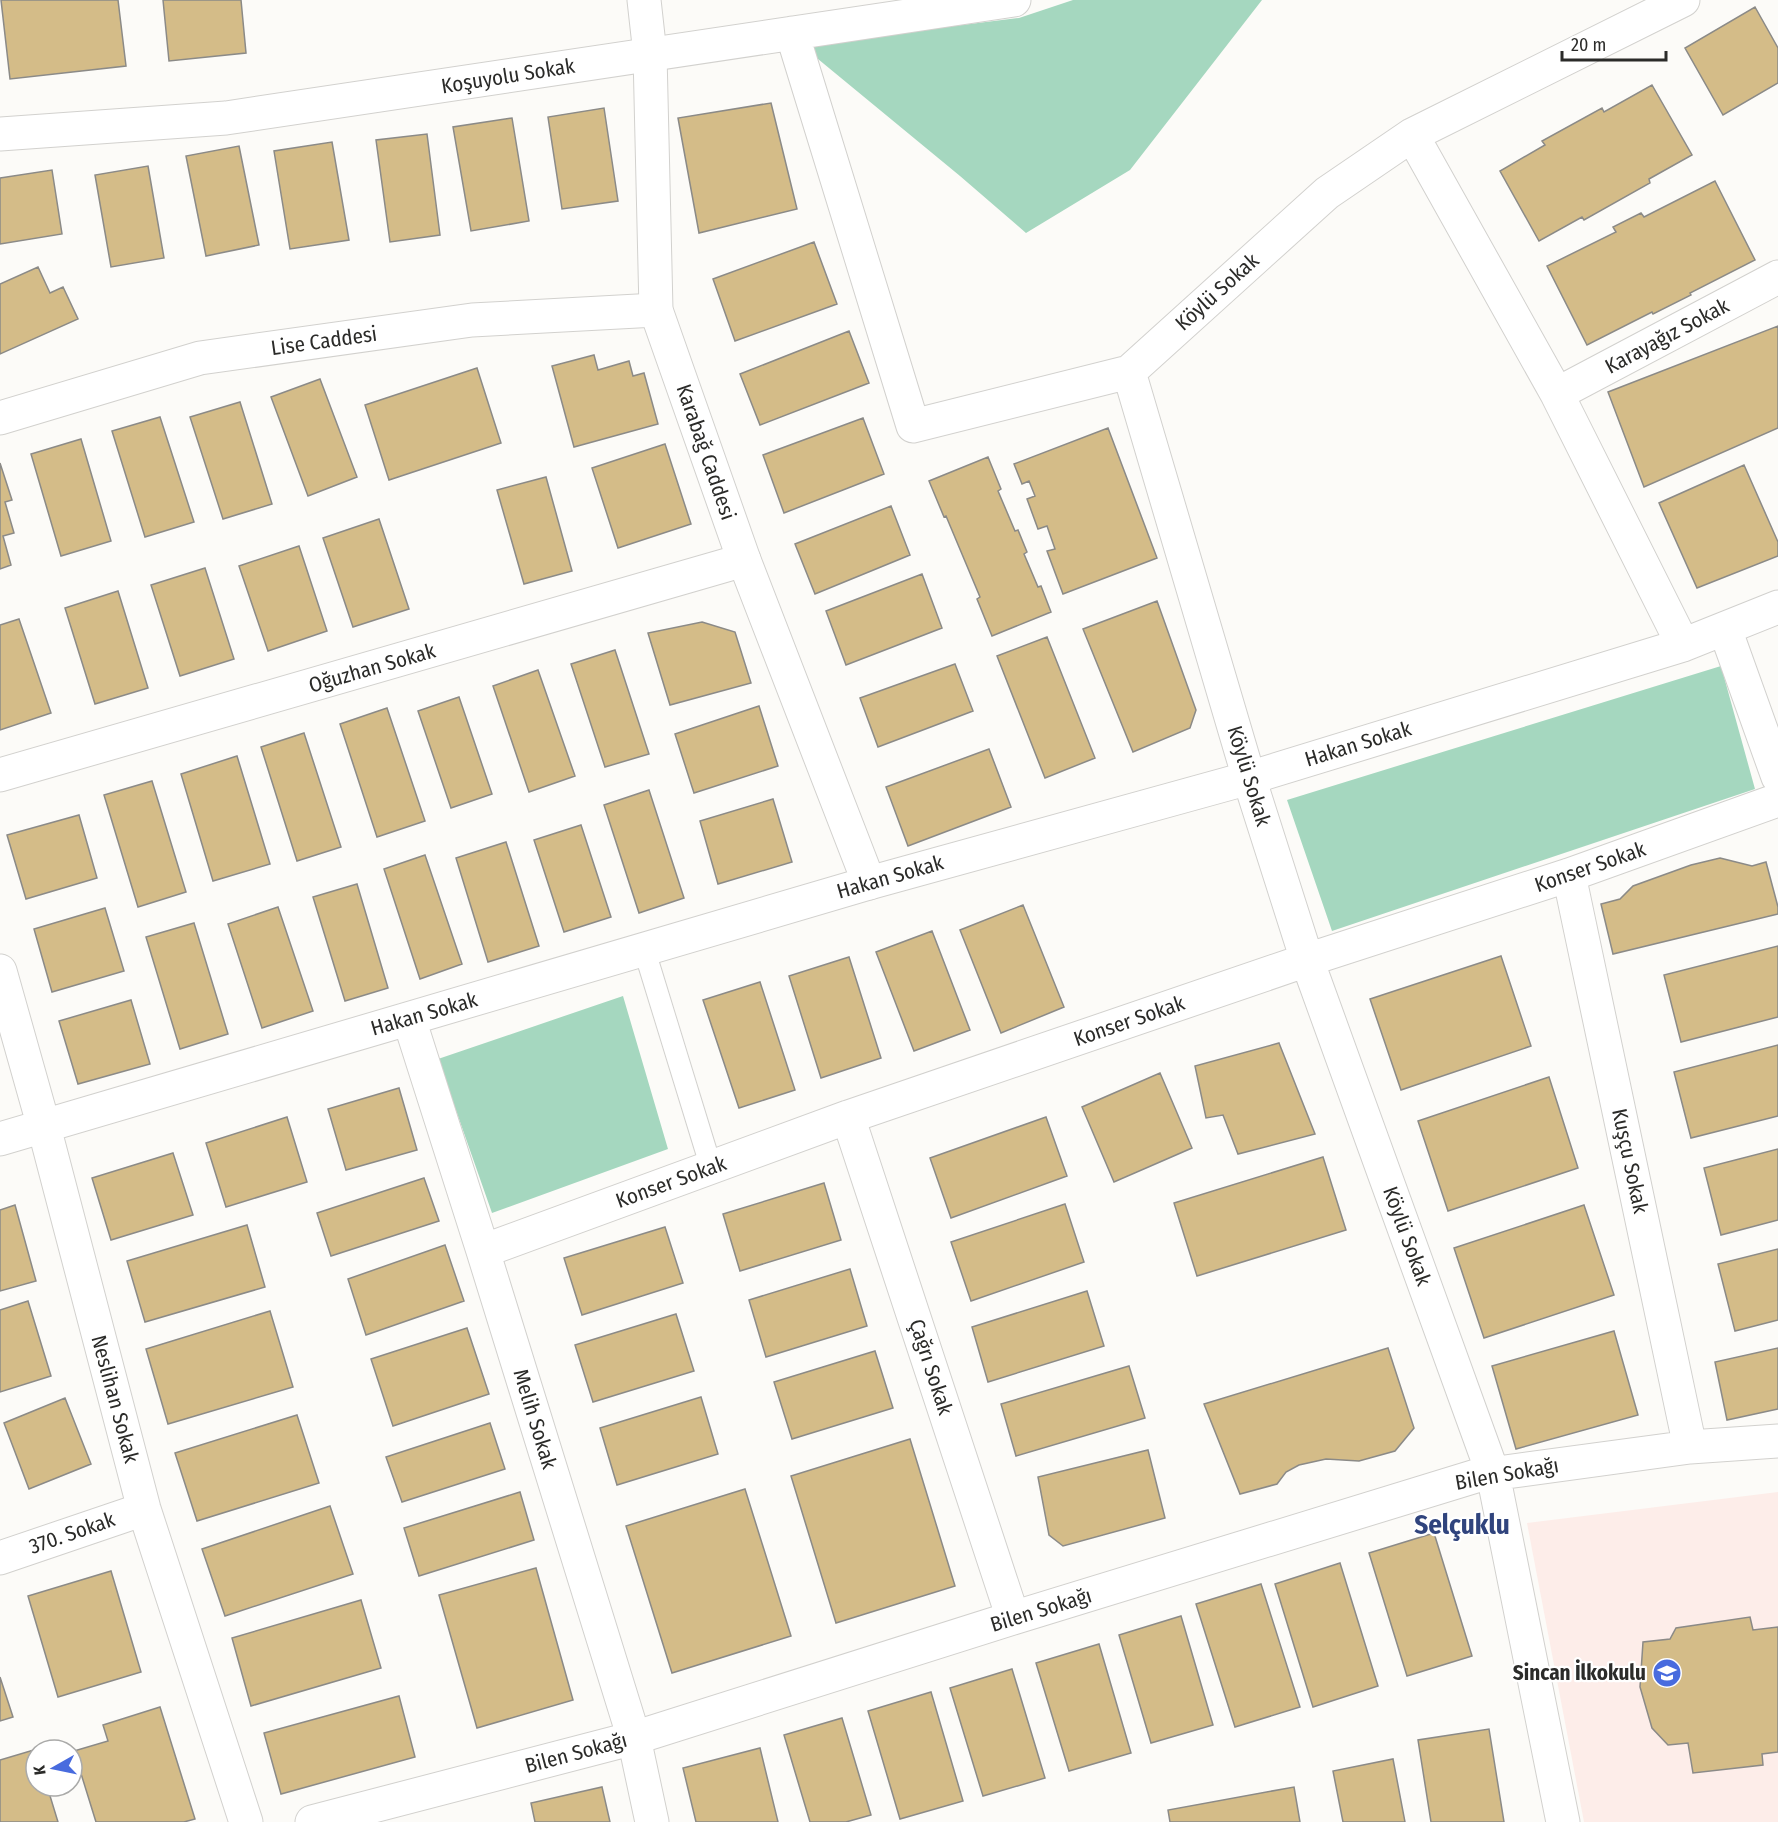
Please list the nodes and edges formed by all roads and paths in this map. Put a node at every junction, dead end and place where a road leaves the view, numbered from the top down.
1 (644, 0) edge
2 (1014, 0) edge
3 (1683, 0) edge
4 (792, 33) junction
5 (650, 54) junction
6 (0, 134) edge
7 (1412, 135) junction
8 (1778, 277) edge
9 (656, 310) junction
10 (1129, 372) junction
11 (1557, 394) junction
12 (0, 418) edge
13 (744, 560) junction
14 (1778, 608) edge
15 (1725, 628) junction
16 (1683, 645) junction
17 (0, 776) edge
18 (1778, 777) edge
19 (1249, 778) junction
20 (1778, 800) edge
21 (1569, 875) junction
22 (869, 883) junction
23 (644, 949) junction
24 (1307, 960) junction
25 (0, 971) edge
26 (409, 1019) junction
27 (848, 1117) junction
28 (44, 1127) junction
29 (0, 1140) edge
30 (711, 1167) junction
31 (483, 1251) junction
32 (1778, 1441) edge
33 (1690, 1447) junction
34 (1493, 1474) junction
35 (144, 1509) junction
36 (0, 1558) edge
37 (1013, 1618) junction
38 (634, 1738) junction
39 (246, 1822) edge
40 (312, 1822) edge
41 (652, 1822) edge
42 (1563, 1822) edge

1 - 5 street, Karabağ Caddesi
2 - 4 street, Koşuyolu Sokak
3 - 7 street, Köylü Sokak
4 - 5 street, Koşuyolu Sokak
4 - 10 street
5 - 6 street, Koşuyolu Sokak
5 - 9 street, Karabağ Caddesi
7 - 10 street, Köylü Sokak
7 - 11 street
8 - 11 street, Karayağız Sokak
9 - 12 street, Lise Caddesi
9 - 13 street, Karabağ Caddesi
10 - 19 street, Köylü Sokak
11 - 16 street
13 - 17 street, Oğuzhan Sokak
13 - 22 street, Karabağ Caddesi
14 - 15 street, Hakan Sokak
15 - 16 street, Hakan Sokak
15 - 18 street
16 - 19 street, Hakan Sokak
19 - 22 street, Hakan Sokak
19 - 24 street, Köylü Sokak
20 - 21 street, Konser Sokak
21 - 24 street, Konser Sokak
21 - 33 street, Kuşçu Sokak
22 - 23 street, Hakan Sokak
23 - 26 street, Hakan Sokak
23 - 30 lane
24 - 27 street, Konser Sokak
24 - 34 street, Köylü Sokak
25 - 28 street, Neslihan Sokak
26 - 28 street, Hakan Sokak
26 - 31 street, Melih Sokak
27 - 30 street, Konser Sokak
27 - 37 street, Çağrı Sokak
28 - 29 street, Hakan Sokak
28 - 35 street, Neslihan Sokak
30 - 31 street, Konser Sokak
31 - 38 street, Melih Sokak
32 - 33 street, Bilen Sokağı
33 - 34 street, Bilen Sokağı
34 - 37 street, Bilen Sokağı
34 - 42 street, Köylü Sokak
35 - 36 street, 370. Sokak
35 - 39 street, Neslihan Sokak
37 - 38 street, Bilen Sokağı
38 - 40 street, Bilen Sokağı
38 - 41 street, Melih Sokak

